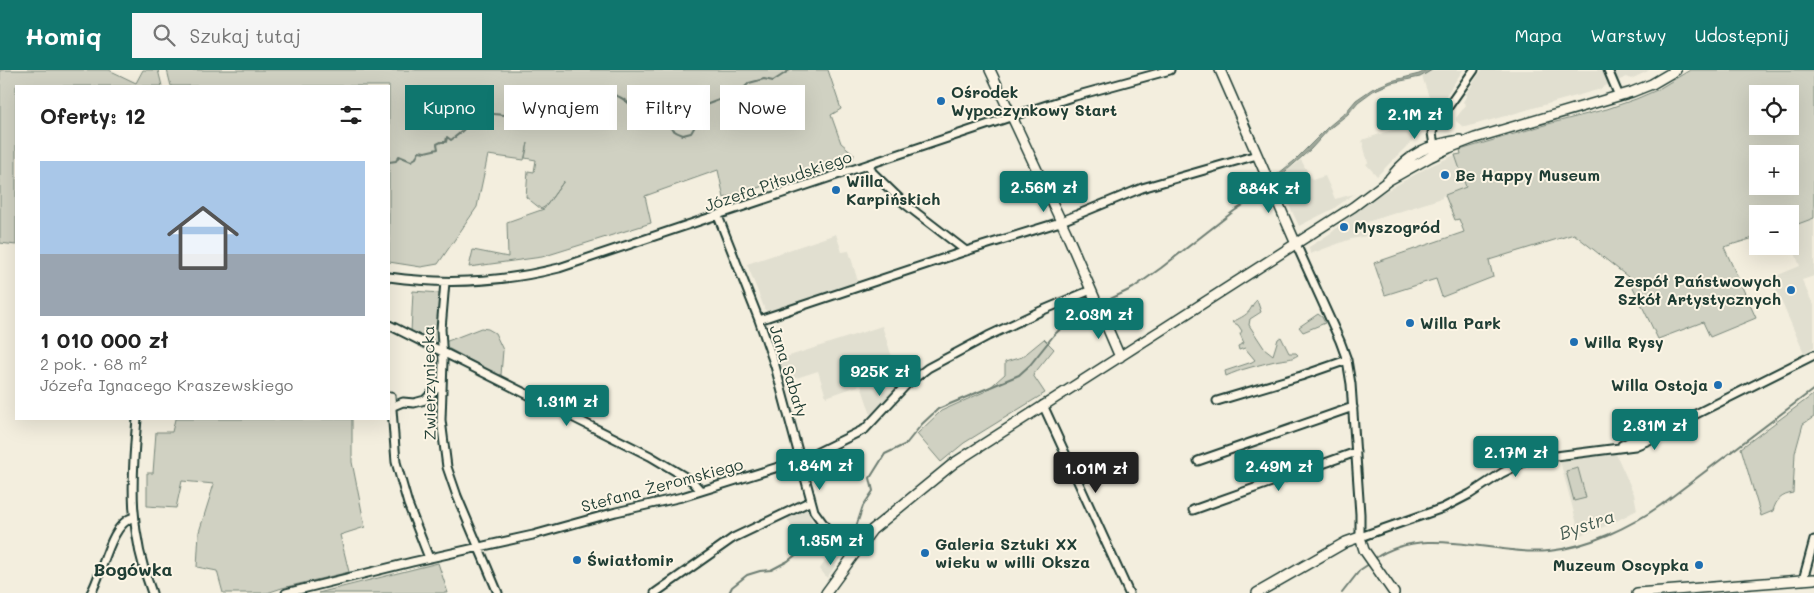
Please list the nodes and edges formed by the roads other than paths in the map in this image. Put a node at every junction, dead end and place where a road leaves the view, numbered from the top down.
1 (990, 70) edge
2 (1170, 70) edge
3 (1220, 70) edge
4 (1474, 70) edge
5 (1608, 70) edge
6 (1676, 70) edge
7 (1619, 96) junction
8 (1011, 116) junction
9 (1439, 146) junction
10 (1256, 155) junction
11 (869, 165) junction
12 (718, 216) junction
13 (1061, 221) junction
14 (1296, 244) junction
15 (966, 251) junction
16 (390, 277) edge
17 (444, 282) junction
18 (1091, 290) junction
19 (759, 320) junction
20 (390, 326) edge
21 (443, 352) junction
22 (1814, 355) edge
23 (1120, 357) junction
24 (1347, 360) junction
25 (442, 382) junction
26 (391, 396) dead end
27 (1217, 401) dead end
28 (1043, 405) junction
29 (391, 407) junction
30 (1353, 407) junction
31 (137, 420) edge
32 (1356, 452) junction
33 (800, 460) junction
34 (1198, 461) dead end
35 (701, 491) junction
36 (811, 501) junction
37 (1193, 510) dead end
38 (134, 517) junction
39 (1360, 537) junction
40 (1814, 540) edge
41 (478, 547) junction
42 (855, 552) junction
43 (429, 558) junction
44 (1814, 579) edge
45 (1803, 580) junction
46 (91, 593) edge
47 (152, 593) edge
48 (286, 593) edge
49 (498, 593) edge
50 (654, 593) edge
51 (826, 593) edge
52 (1129, 593) edge
53 (1257, 593) edge
54 (1394, 593) edge
55 (1637, 593) edge

1 - 8 street
2 - 8 street, Józefa Piłsudskiego
3 - 10 street
4 - 9 street
5 - 7 street
6 - 7 street
7 - 9 street
8 - 11 street, Józefa Piłsudskiego
8 - 13 street
9 - 14 street
10 - 13 street
10 - 14 street
11 - 12 street, Józefa Piłsudskiego
11 - 15 street
12 - 17 street, Józefa Piłsudskiego
12 - 19 street, Jana Sabały
13 - 15 street
13 - 18 street
14 - 23 street
14 - 24 street
15 - 19 street
16 - 17 street, Józefa Piłsudskiego
17 - 21 street, Zwierzyniecka
18 - 23 street
18 - 33 street, Stefana Żeromskiego
19 - 33 street, Jana Sabały
20 - 21 street
21 - 25 street, Zwierzyniecka
21 - 35 street
22 - 39 street
23 - 28 street
24 - 27 street
24 - 30 street
25 - 29 street
25 - 41 street, Zwierzyniecka
26 - 29 street
28 - 42 street
28 - 52 street
29 - 43 street
30 - 32 street
30 - 34 street
31 - 38 street
32 - 37 street
32 - 39 street
33 - 35 street, Stefana Żeromskiego
33 - 36 street, Jana Sabały
35 - 41 street, Stefana Żeromskiego
36 - 42 street, Jana Sabały
36 - 50 street
38 - 46 street
38 - 47 street
39 - 53 street
39 - 54 street
40 - 45 street
41 - 43 street, Stefana Żeromskiego
41 - 49 street, Zwierzyniecka
42 - 51 street
43 - 48 street, Stefana Żeromskiego
44 - 45 street
45 - 55 street

